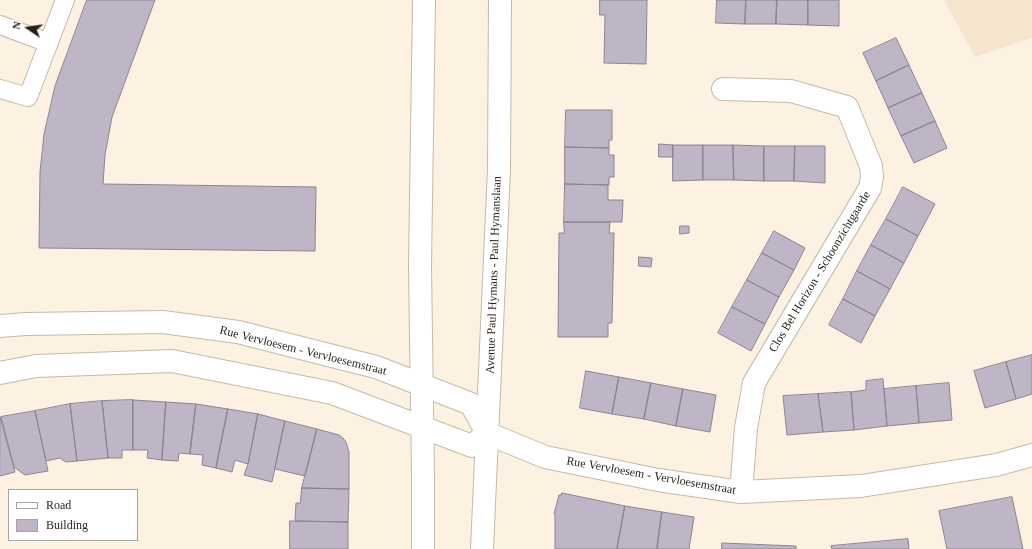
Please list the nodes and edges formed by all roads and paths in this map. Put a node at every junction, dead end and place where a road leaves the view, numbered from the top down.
1 (65, 0) edge
2 (424, 0) edge
3 (500, 0) edge
4 (0, 25) edge
5 (49, 43) junction
6 (0, 89) edge
7 (723, 89) dead end
8 (0, 326) edge
9 (0, 373) edge
10 (422, 384) junction
11 (422, 427) junction
12 (488, 433) junction
13 (1032, 455) edge
14 (741, 492) junction
15 (422, 549) edge
16 (482, 549) edge

1 - 5 lane
2 - 10 street
3 - 12 street, Avenue Paul Hymans - Paul Hymanslaan
4 - 5 lane
5 - 6 lane
7 - 14 street, Clos Bel Horizon - Schoonzichtgaarde
8 - 10 street, Rue Vervloesem - Vervloesemstraat
9 - 11 street
10 - 11 street
10 - 12 street, Rue Vervloesem - Vervloesemstraat
11 - 12 street
11 - 15 street
12 - 14 street, Rue Vervloesem - Vervloesemstraat
12 - 16 street, Avenue Paul Hymans - Paul Hymanslaan
13 - 14 street, Rue Vervloesem - Vervloesemstraat

